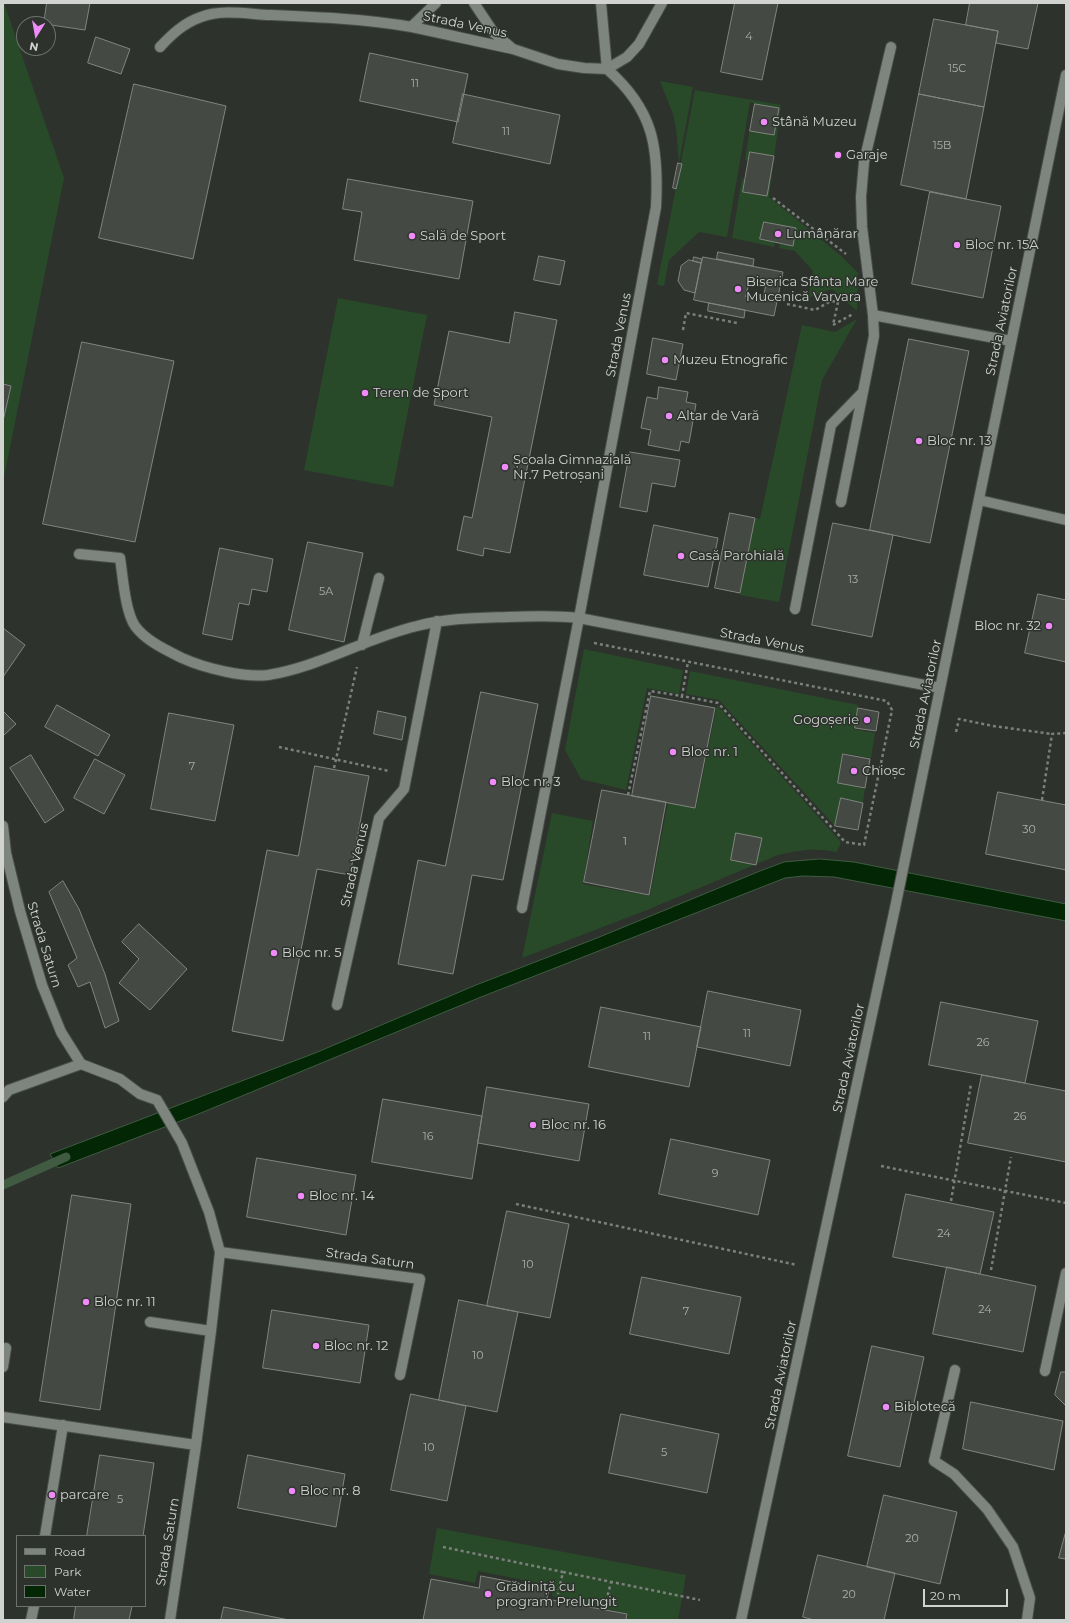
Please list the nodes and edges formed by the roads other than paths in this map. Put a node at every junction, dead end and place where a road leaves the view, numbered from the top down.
1 (436, 3) edge
2 (474, 3) edge
3 (601, 3) edge
4 (662, 3) edge
5 (411, 27) junction
6 (160, 47) dead end
7 (891, 47) dead end
8 (513, 49) junction
9 (608, 69) junction
10 (1066, 75) edge
11 (1061, 125) edge
12 (873, 315) junction
13 (1011, 341) junction
14 (862, 392) junction
15 (979, 500) junction
16 (841, 502) dead end
17 (1066, 520) edge
18 (79, 554) dead end
19 (379, 578) dead end
20 (795, 609) dead end
21 (579, 618) junction
22 (437, 621) junction
23 (362, 645) junction
24 (940, 688) junction
25 (3, 826) edge
26 (522, 908) dead end
27 (337, 1005) dead end
28 (81, 1064) junction
29 (3, 1097) edge
30 (220, 1252) junction
31 (1066, 1273) edge
32 (150, 1322) dead end
33 (212, 1331) junction
34 (6, 1348) dead end
35 (3, 1367) edge
36 (955, 1370) dead end
37 (1045, 1371) dead end
38 (400, 1375) dead end
39 (3, 1417) edge
40 (63, 1425) junction
41 (196, 1445) junction
42 (45, 1535) edge
43 (34, 1607) edge
44 (31, 1620) edge
45 (170, 1620) edge
46 (741, 1620) edge
47 (1028, 1620) edge

1 - 5 street, Strada Venus
2 - 8 street, Strada Venus
3 - 9 street
4 - 9 street
5 - 6 street, Strada Venus
5 - 8 street, Strada Venus
7 - 12 street
8 - 9 street, Strada Venus
9 - 21 street, Strada Venus
10 - 11 street, Strada Aviatorilor
11 - 13 street, Strada Aviatorilor
12 - 13 street
12 - 14 street
13 - 15 street, Strada Aviatorilor
14 - 16 street
14 - 20 street
15 - 17 street
15 - 24 street, Strada Aviatorilor
18 - 23 street, Strada Venus
19 - 23 street
21 - 22 street, Strada Venus
21 - 24 street, Strada Venus
21 - 26 street, Strada Venus
22 - 23 street, Strada Venus
22 - 27 street, Strada Venus
24 - 46 street, Strada Aviatorilor
25 - 28 street, Strada Saturn
28 - 29 street
28 - 30 street, Strada Saturn
30 - 33 street, Strada Saturn
30 - 38 street, Strada Saturn
31 - 37 street
32 - 33 street
33 - 41 street, Strada Saturn
34 - 35 street
36 - 47 street
39 - 40 street
40 - 41 street
40 - 42 street
41 - 45 street, Strada Saturn
43 - 44 street

